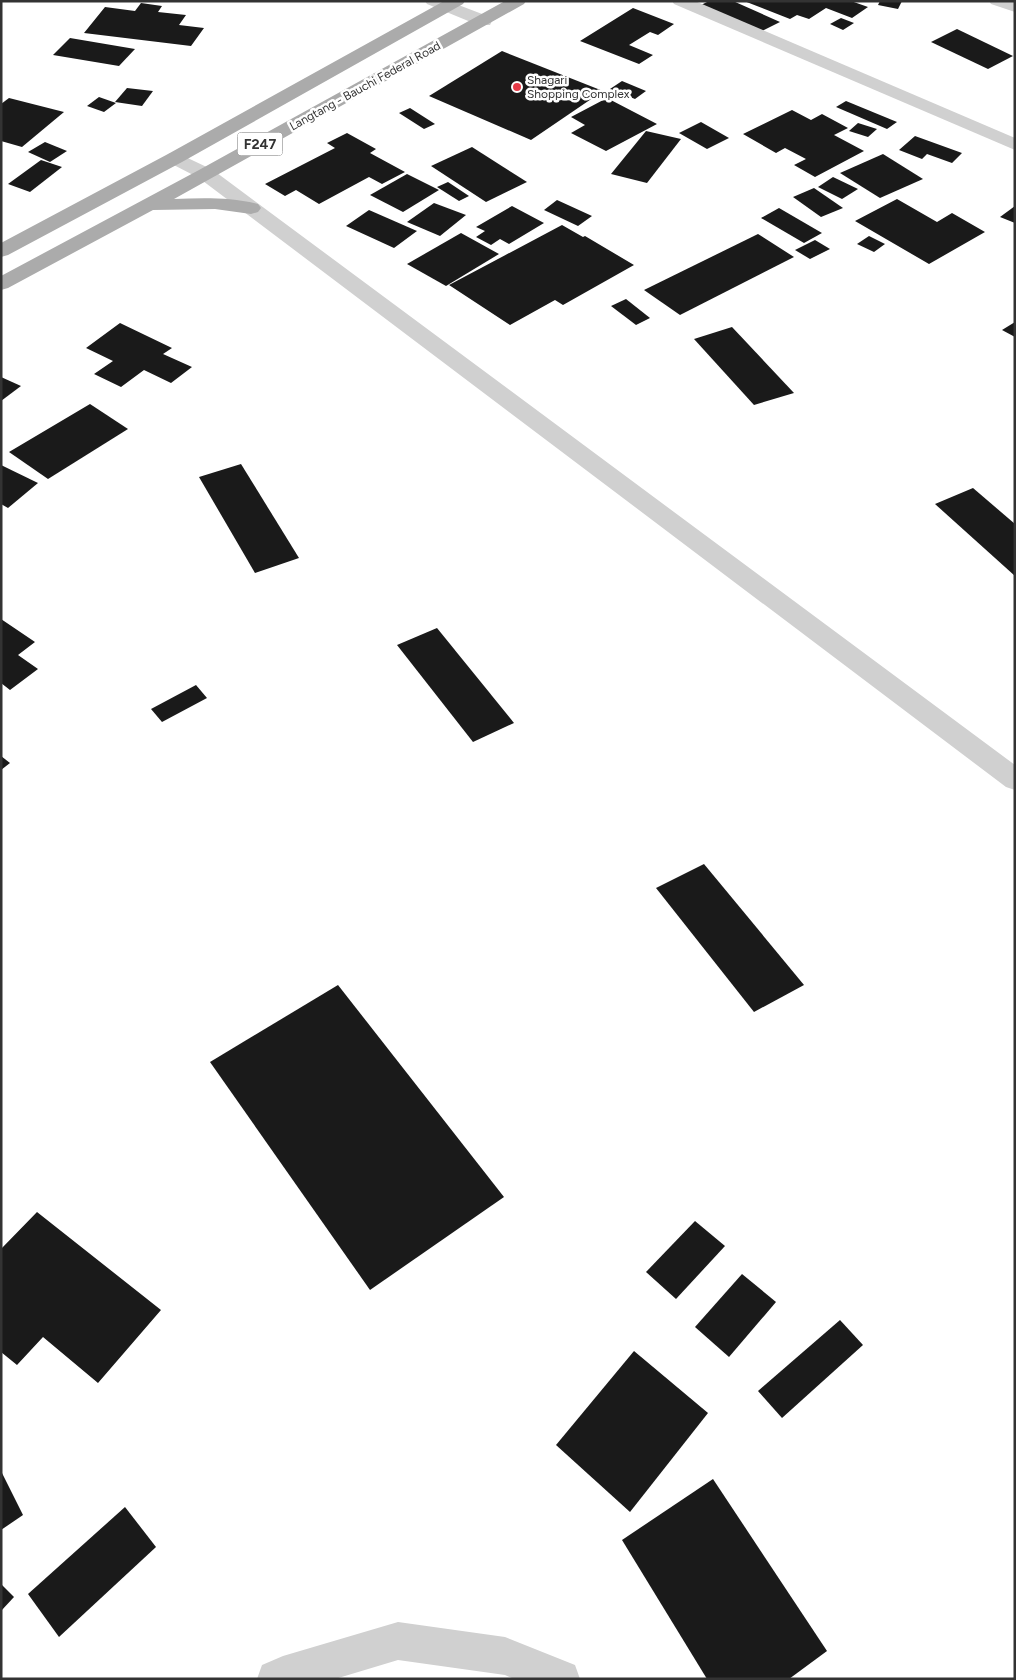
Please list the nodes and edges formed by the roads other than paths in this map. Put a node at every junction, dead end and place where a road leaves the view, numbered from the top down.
1 (518, 1) edge
2 (680, 1) edge
3 (997, 1) edge
4 (446, 3) edge
5 (1015, 7) edge
6 (484, 21) junction
7 (1015, 145) edge
8 (175, 158) junction
9 (206, 174) junction
10 (148, 205) junction
11 (251, 208) junction
12 (1, 251) edge
13 (1, 284) edge
14 (1015, 780) edge
15 (276, 1679) edge
16 (561, 1679) edge

1 - 6 main road, Langtang - Bauchi Federal Road / F247
2 - 7 street
3 - 5 street
4 - 6 street
4 - 8 main road, Langtang - Bauchi Federal Road / F247
6 - 9 main road, Langtang - Bauchi Federal Road / F247
8 - 9 street
8 - 12 main road, Langtang - Bauchi Federal Road / F247
9 - 10 main road, Langtang - Bauchi Federal Road / F247
9 - 11 street
10 - 11 main road
10 - 13 main road, Langtang - Bauchi Federal Road / F247
11 - 14 street
15 - 16 street

